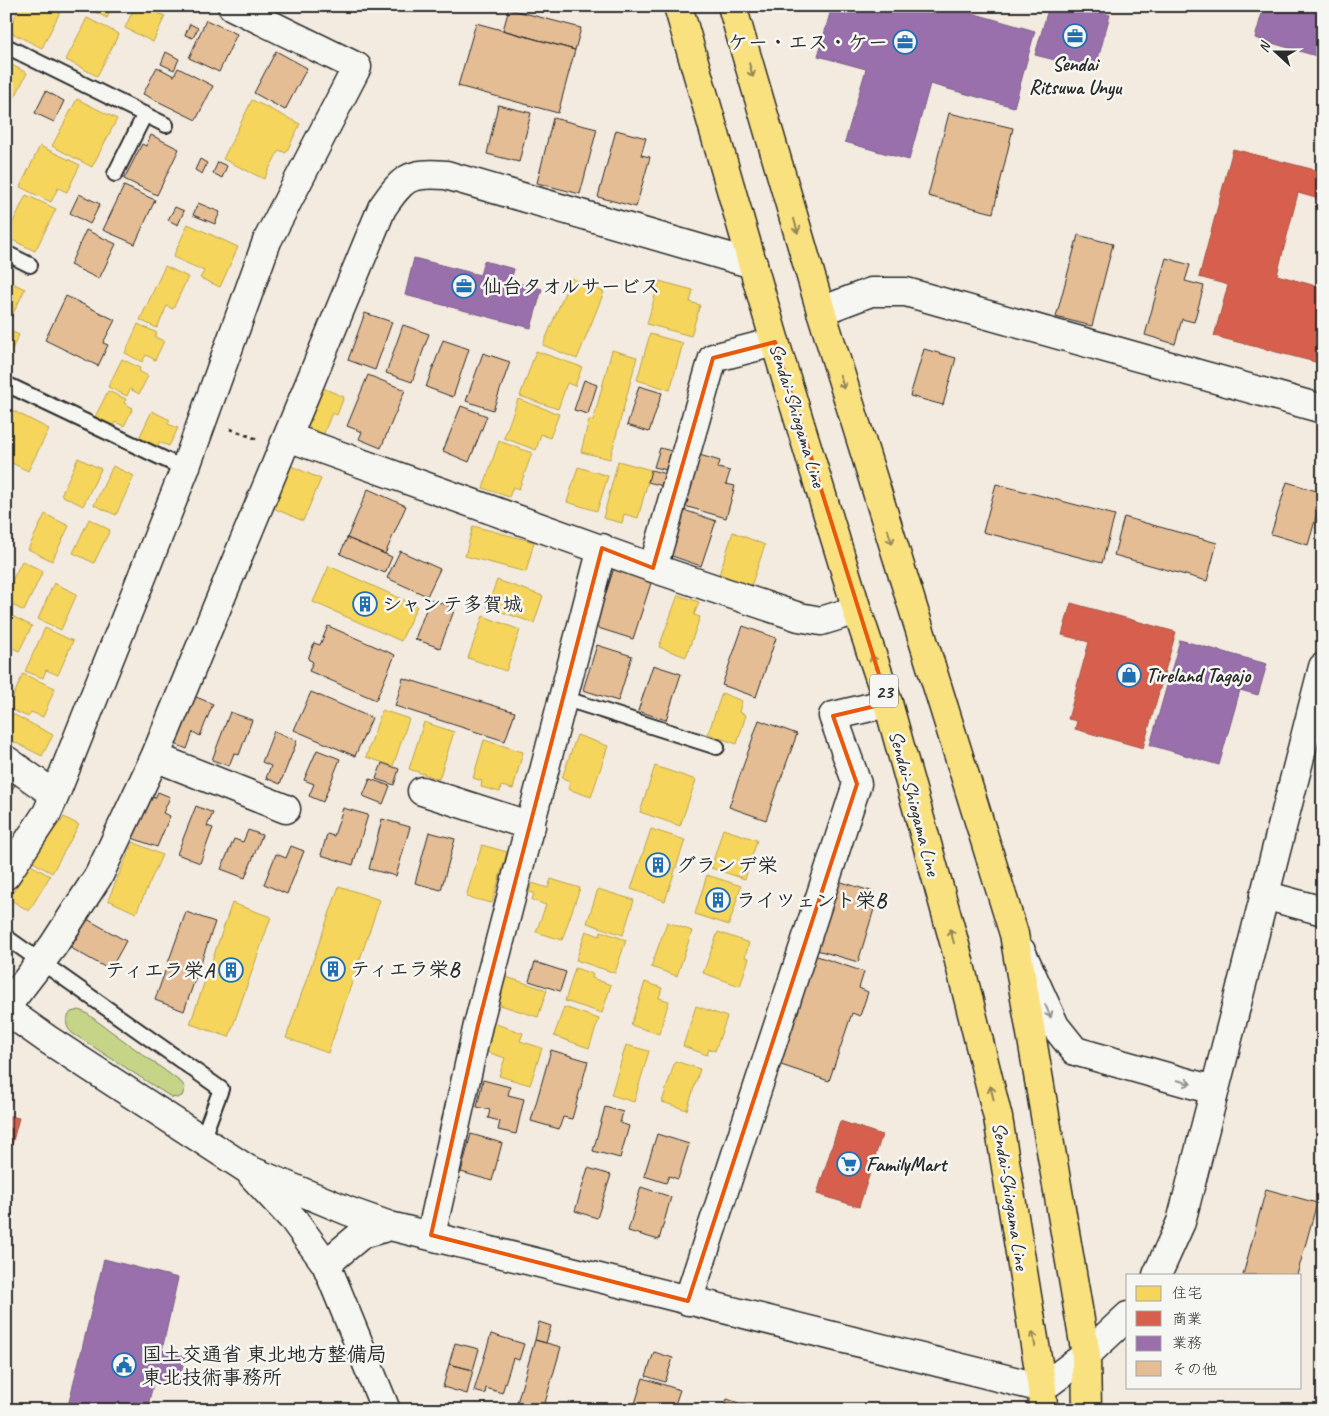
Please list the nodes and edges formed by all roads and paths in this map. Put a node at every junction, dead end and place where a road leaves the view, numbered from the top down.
1 (232, 6) edge
2 (678, 6) edge
3 (732, 6) edge
4 (6, 46) edge
5 (145, 114) junction
6 (166, 125) dead end
7 (116, 174) dead end
8 (6, 253) edge
9 (753, 264) junction
10 (30, 265) dead end
11 (820, 311) junction
12 (775, 342) junction
13 (6, 384) edge
14 (1323, 409) edge
15 (225, 427) dead end
16 (288, 437) junction
17 (258, 439) dead end
18 (185, 469) junction
19 (602, 548) junction
20 (653, 568) junction
21 (857, 610) junction
22 (1323, 667) edge
23 (563, 698) junction
24 (888, 703) junction
25 (717, 747) dead end
26 (155, 757) junction
27 (6, 760) edge
28 (422, 791) dead end
29 (55, 795) junction
30 (286, 809) dead end
31 (531, 826) junction
32 (6, 875) edge
33 (1264, 895) junction
34 (1323, 911) edge
35 (1014, 934) junction
36 (6, 937) edge
37 (42, 961) junction
38 (6, 1008) edge
39 (1213, 1090) junction
40 (202, 1140) junction
41 (247, 1169) junction
42 (390, 1226) junction
43 (431, 1236) junction
44 (326, 1264) junction
45 (1157, 1274) edge
46 (688, 1301) junction
47 (1126, 1318) edge
48 (1086, 1355) junction
49 (1043, 1399) edge
50 (386, 1410) edge
51 (1086, 1410) edge

1 - 18 street
2 - 9 main road, Sendai-Shiogama Line / 23
3 -> 11 main road
4 - 5 lane
5 - 6 lane
5 - 7 lane
8 - 10 lane
9 - 12 main road, Sendai-Shiogama Line / 23
9 - 16 street
11 - 14 street
11 -> 35 main road
12 - 20 street
12 - 21 main road, Sendai-Shiogama Line / 23
13 - 18 lane
15 - 17 path
16 - 19 street
16 - 26 street
18 - 29 street
19 - 20 street
19 - 23 street
20 - 21 street
24 -> 21 main road, Sendai-Shiogama Line / 23
22 - 33 street
23 - 25 lane
23 - 31 street
24 - 46 street
49 -> 24 main road, Sendai-Shiogama Line / 23
26 - 30 street
26 - 37 street
27 - 29 street
28 - 31 street
29 - 32 street
31 - 43 street
33 - 34 street
33 - 39 street
35 -> 39 street
35 - 48 main road
36 - 37 lane
37 - 38 street
37 - 40 lane
38 - 40 street
39 - 45 street
40 - 41 street
41 - 42 street
41 - 44 street
42 - 43 street
42 - 44 street
43 - 46 street
44 - 50 street
46 - 49 street
47 - 48 street
48 - 49 street
48 - 51 main road

